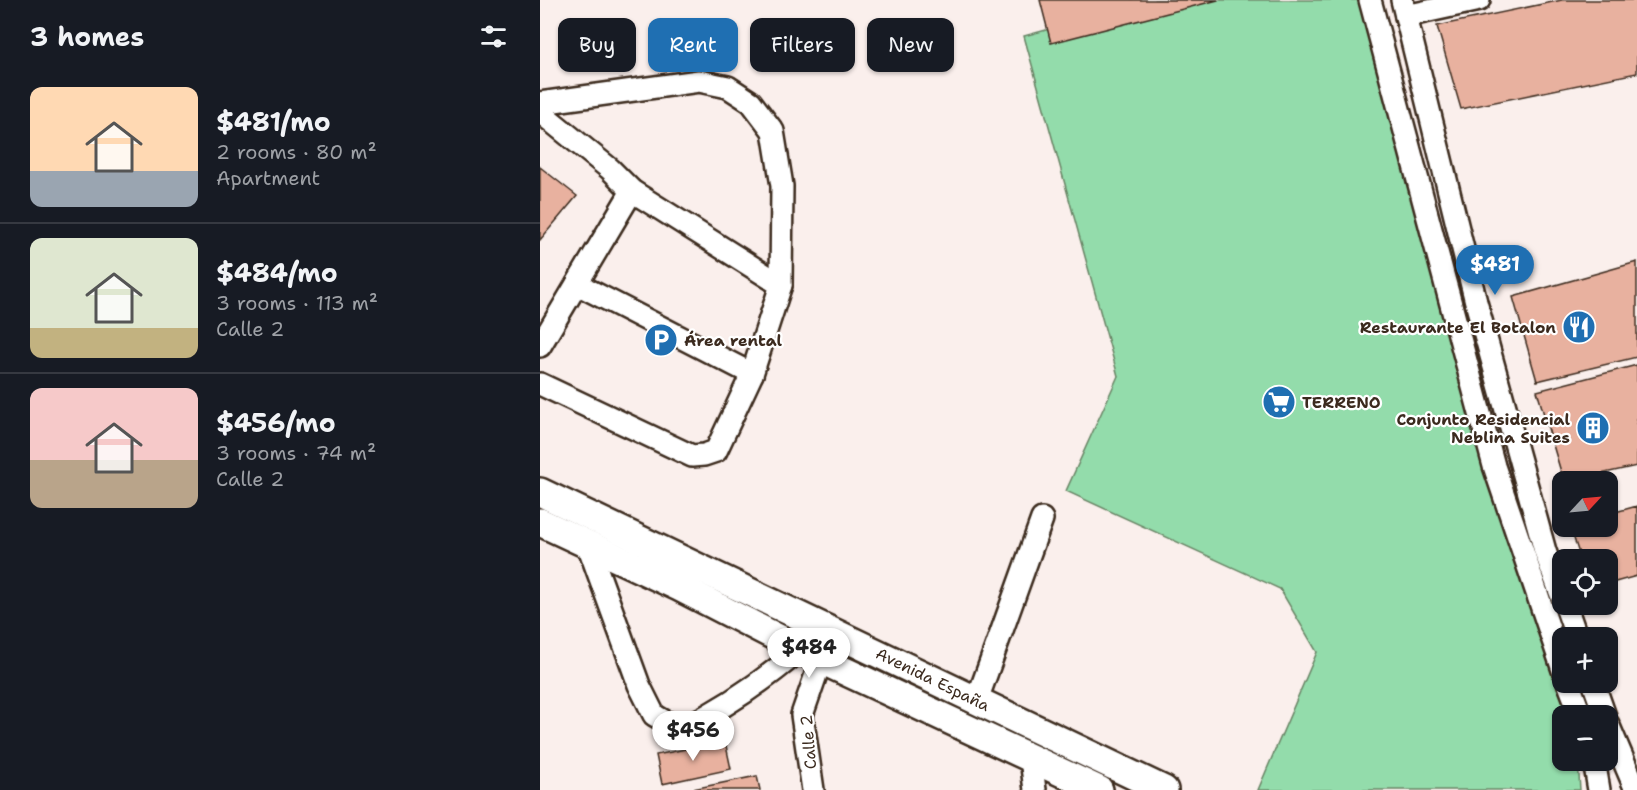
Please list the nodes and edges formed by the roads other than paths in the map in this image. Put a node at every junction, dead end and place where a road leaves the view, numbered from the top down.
1 (1370, 0) edge
2 (1479, 0) edge
3 (1404, 8) edge
4 (540, 103) edge
5 (540, 112) edge
6 (632, 191) junction
7 (577, 284) junction
8 (781, 285) junction
9 (540, 346) edge
10 (752, 374) junction
11 (540, 384) edge
12 (540, 492) edge
13 (1042, 519) dead end
14 (540, 522) edge
15 (588, 544) junction
16 (1552, 570) edge
17 (1552, 637) edge
18 (811, 655) junction
19 (978, 700) junction
20 (1618, 748) edge
21 (1031, 759) junction
22 (1596, 771) edge
23 (813, 790) edge
24 (1035, 790) edge
25 (1099, 790) edge
26 (1164, 790) edge
27 (1599, 790) edge
28 (1636, 790) edge

1 - 17 street
2 - 3 street
3 - 16 street
4 - 8 street
5 - 6 street
6 - 7 street
6 - 8 street
7 - 9 street
7 - 10 street
8 - 10 street
10 - 11 street
12 - 19 main road, Avenida España
13 - 19 street
14 - 15 main road, Avenida España
15 - 18 main road, Avenida España
15 - 18 street
18 - 21 main road, Avenida España
18 - 23 street, Calle 2
19 - 26 main road, Avenida España
20 - 28 street
21 - 24 street
21 - 25 main road, Avenida España
22 - 27 street

